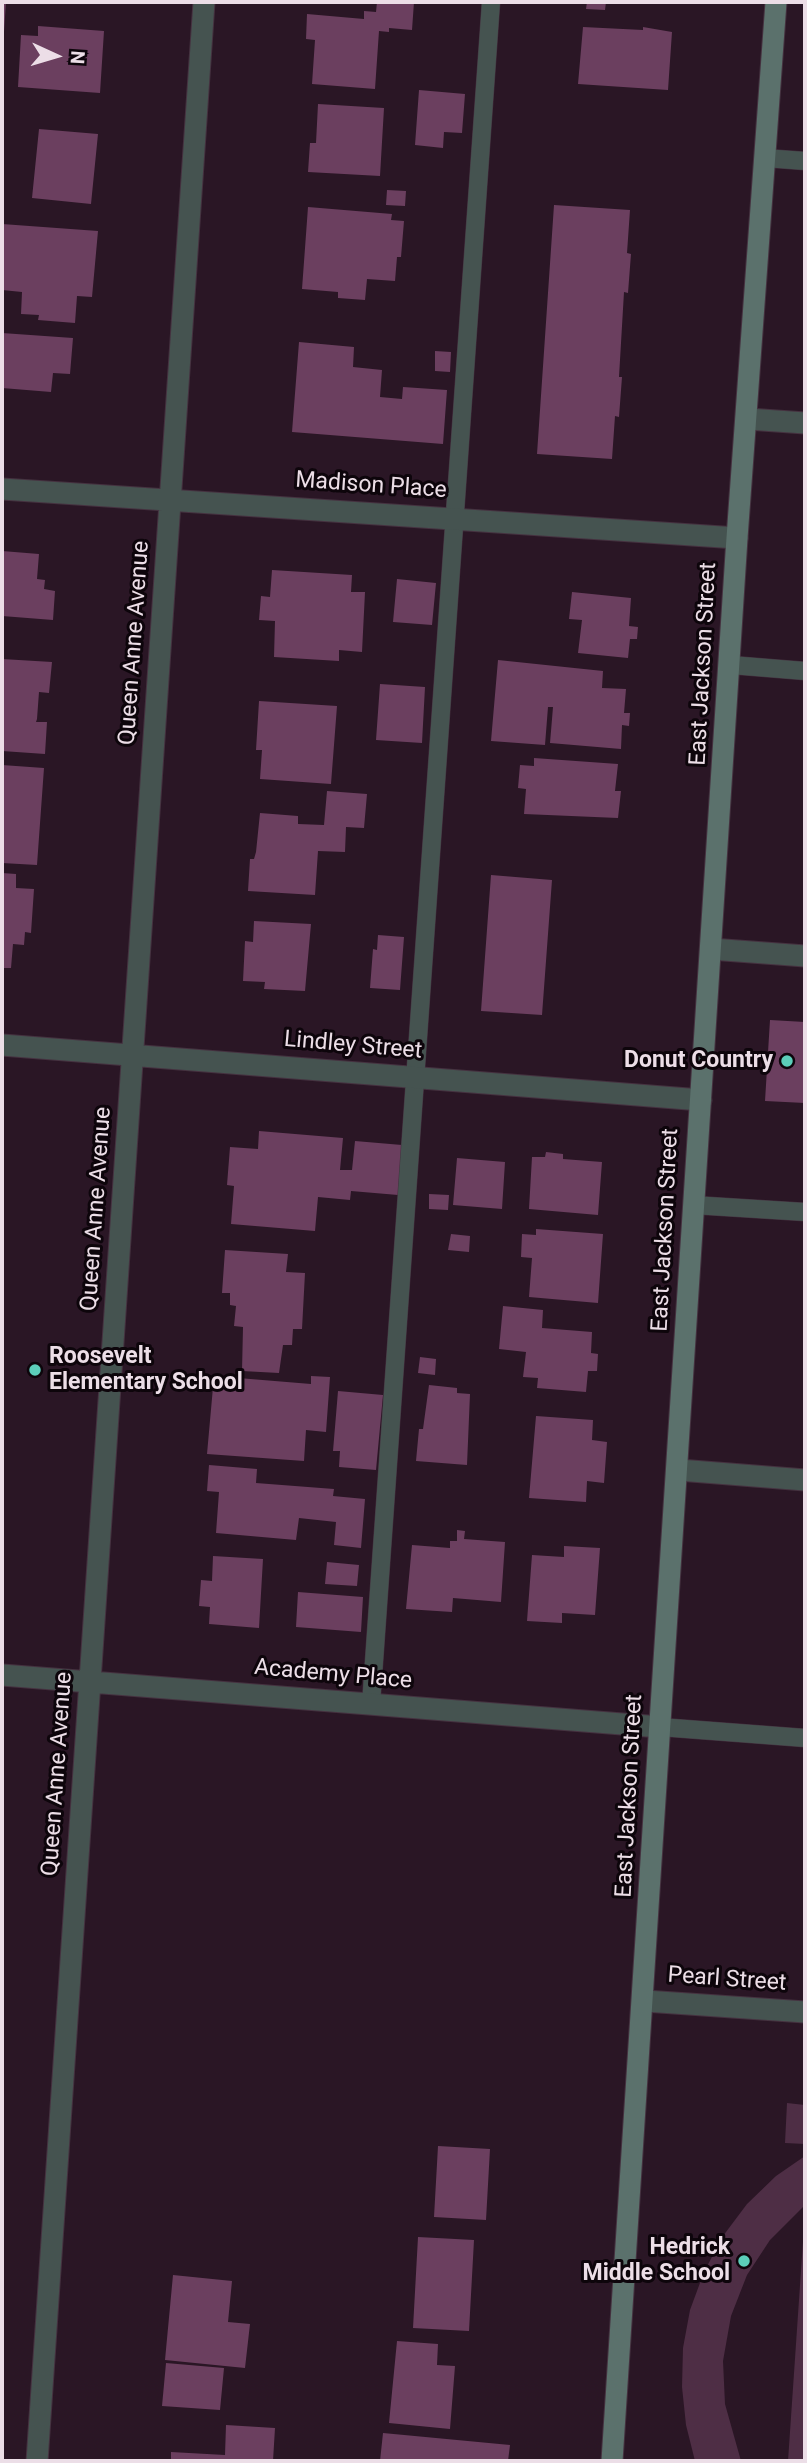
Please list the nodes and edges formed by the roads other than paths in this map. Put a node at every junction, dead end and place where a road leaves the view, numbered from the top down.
1 (204, 2) edge
2 (491, 2) edge
3 (776, 2) edge
4 (765, 158) junction
5 (805, 161) edge
6 (748, 419) junction
7 (805, 423) edge
8 (2, 489) edge
9 (171, 499) junction
10 (453, 518) junction
11 (737, 538) junction
12 (731, 665) junction
13 (805, 671) edge
14 (711, 950) junction
15 (805, 956) edge
16 (2, 1045) edge
17 (134, 1055) junction
18 (414, 1077) junction
19 (701, 1100) junction
20 (694, 1205) junction
21 (805, 1212) edge
22 (679, 1470) junction
23 (805, 1480) edge
24 (2, 1675) edge
25 (90, 1682) junction
26 (371, 1704) junction
27 (660, 1727) junction
28 (805, 1738) edge
29 (645, 2001) junction
30 (805, 2012) edge
31 (37, 2461) edge
32 (612, 2461) edge

1 - 9 street, Queen Anne Avenue
2 - 10 lane
3 - 4 street, East Jackson Street
4 - 5 lane
4 - 6 street, East Jackson Street
6 - 7 street
6 - 11 street, East Jackson Street
8 - 9 street, Madison Place
9 - 10 street, Madison Place
9 - 17 street, Queen Anne Avenue
10 - 11 street, Madison Place
10 - 18 lane
11 - 12 street, East Jackson Street
12 - 13 lane
12 - 14 street, East Jackson Street
14 - 15 street
14 - 19 street, East Jackson Street
16 - 17 street, Lindley Street
17 - 18 street, Lindley Street
17 - 25 street, Queen Anne Avenue
18 - 19 street, Lindley Street
18 - 26 lane
19 - 20 street, East Jackson Street
20 - 21 lane
20 - 22 street, East Jackson Street
22 - 23 street
22 - 27 street, East Jackson Street
24 - 25 street, Academy Place
25 - 26 street, Academy Place
25 - 31 street, Queen Anne Avenue
26 - 27 street, Academy Place
27 - 28 lane
27 - 29 street, East Jackson Street
29 - 30 street, Pearl Street
29 - 32 street, East Jackson Street

